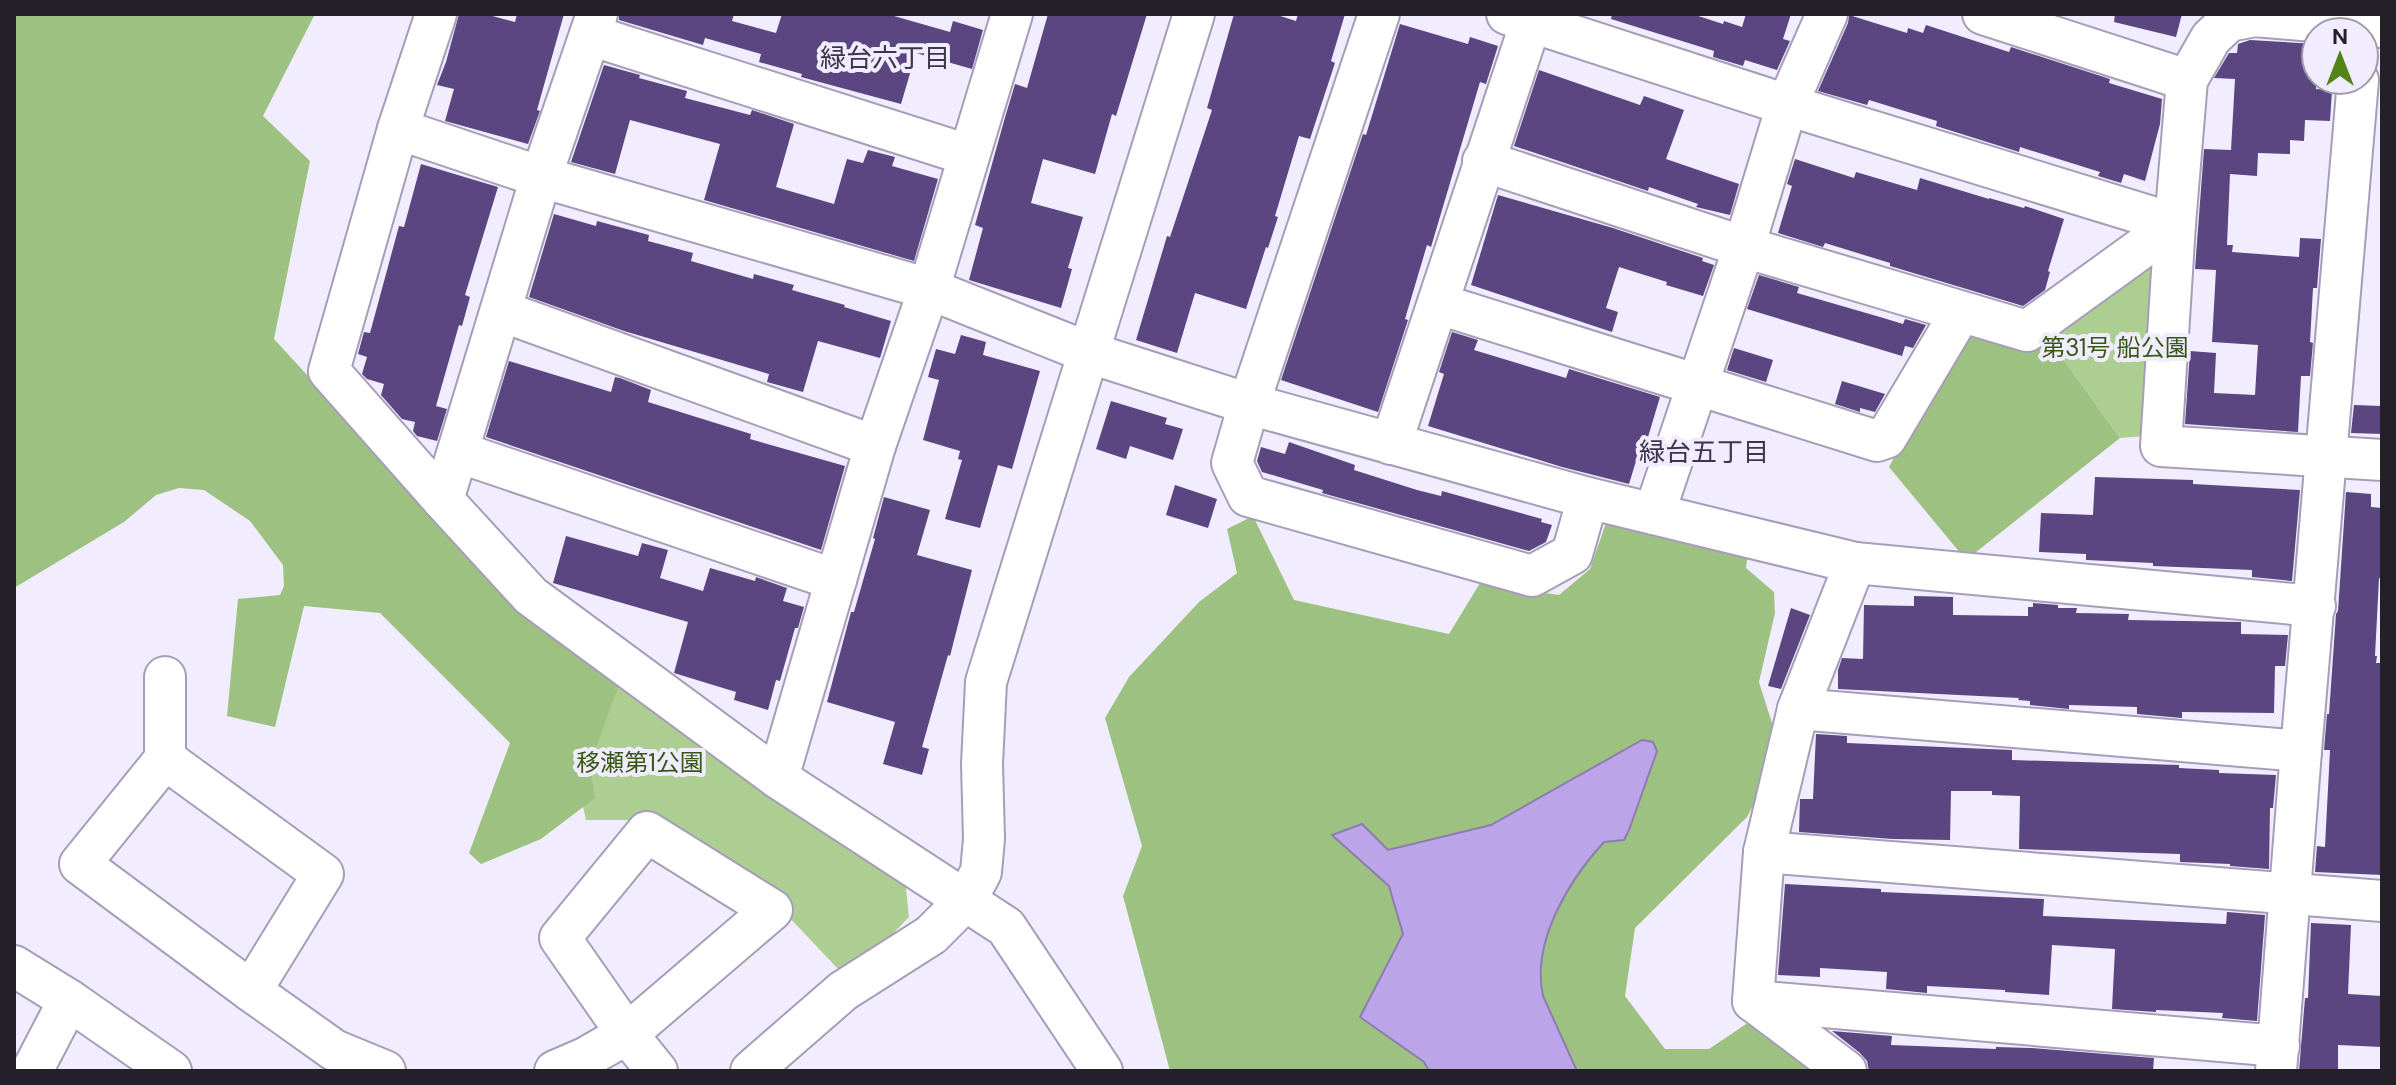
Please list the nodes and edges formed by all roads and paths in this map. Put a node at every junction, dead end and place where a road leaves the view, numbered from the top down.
1 (436, 14) edge
2 (1194, 14) edge
3 (1379, 14) edge
4 (1827, 14) edge
5 (1983, 14) edge
6 (1005, 16) edge
7 (1519, 18) edge
8 (2300, 20) edge
9 (593, 25) edge
10 (2187, 80) junction
11 (2357, 96) edge
12 (1787, 105) junction
13 (398, 129) junction
14 (968, 155) junction
15 (1483, 161) junction
16 (541, 177) junction
17 (2175, 224) junction
18 (1744, 247) junction
19 (929, 289) junction
20 (1439, 304) junction
21 (501, 311) junction
22 (1961, 312) junction
23 (1087, 352) junction
24 (1696, 386) junction
25 (1249, 404) junction
26 (1391, 444) junction
27 (875, 446) junction
28 (458, 452) junction
29 (2328, 456) junction
30 (2382, 460) edge
31 (1588, 498) junction
32 (443, 500) junction
33 (1654, 514) junction
34 (1855, 563) junction
35 (836, 580) junction
36 (2315, 606) junction
37 (165, 677) dead end
38 (1798, 709) junction
39 (2301, 751) junction
40 (165, 759) junction
41 (778, 778) junction
42 (1764, 852) junction
43 (2290, 893) junction
44 (966, 900) junction
45 (2382, 901) edge
46 (14, 966) edge
47 (251, 991) junction
48 (69, 1000) junction
49 (1753, 1001) junction
50 (627, 1034) junction
51 (2278, 1059) edge
52 (328, 1060) edge
53 (32, 1071) edge
54 (171, 1071) edge
55 (385, 1071) edge
56 (555, 1071) edge
57 (657, 1071) edge
58 (751, 1071) edge
59 (1102, 1071) edge
60 (1846, 1071) edge

1 - 13 street
2 - 23 street
3 - 25 street
4 - 12 street
5 - 10 street
6 - 14 street
7 - 12 street
7 - 15 street
8 - 10 street
9 - 14 street
9 - 16 street
10 - 17 street
11 - 29 street
12 - 17 street
12 - 18 street
13 - 16 street
13 - 32 street
14 - 19 street
15 - 18 street
15 - 20 street
16 - 19 street
16 - 21 street
17 - 22 street
17 - 29 street
18 - 22 street
18 - 24 street
19 - 23 street
19 - 27 street
20 - 24 street
20 - 26 street
21 - 27 street
21 - 28 street
22 - 24 street
23 - 25 street
23 - 44 street
24 - 33 street
25 - 26 street
25 - 31 street
26 - 31 street
27 - 35 street
28 - 32 street
28 - 35 street
29 - 30 street
29 - 36 street
31 - 33 street
32 - 41 street
33 - 34 street
34 - 36 street
34 - 38 street
35 - 41 street
36 - 39 street
37 - 40 street
38 - 39 street
38 - 42 street
39 - 43 street
40 - 47 street
40 - 47 street
41 - 44 street
42 - 43 street
42 - 49 street
43 - 45 street
43 - 51 street
44 - 58 street
44 - 59 street
46 - 48 street
47 - 52 street
48 - 53 street
48 - 54 street
49 - 51 street
49 - 60 street
50 - 50 street
50 - 56 street
50 - 57 street
52 - 55 street

